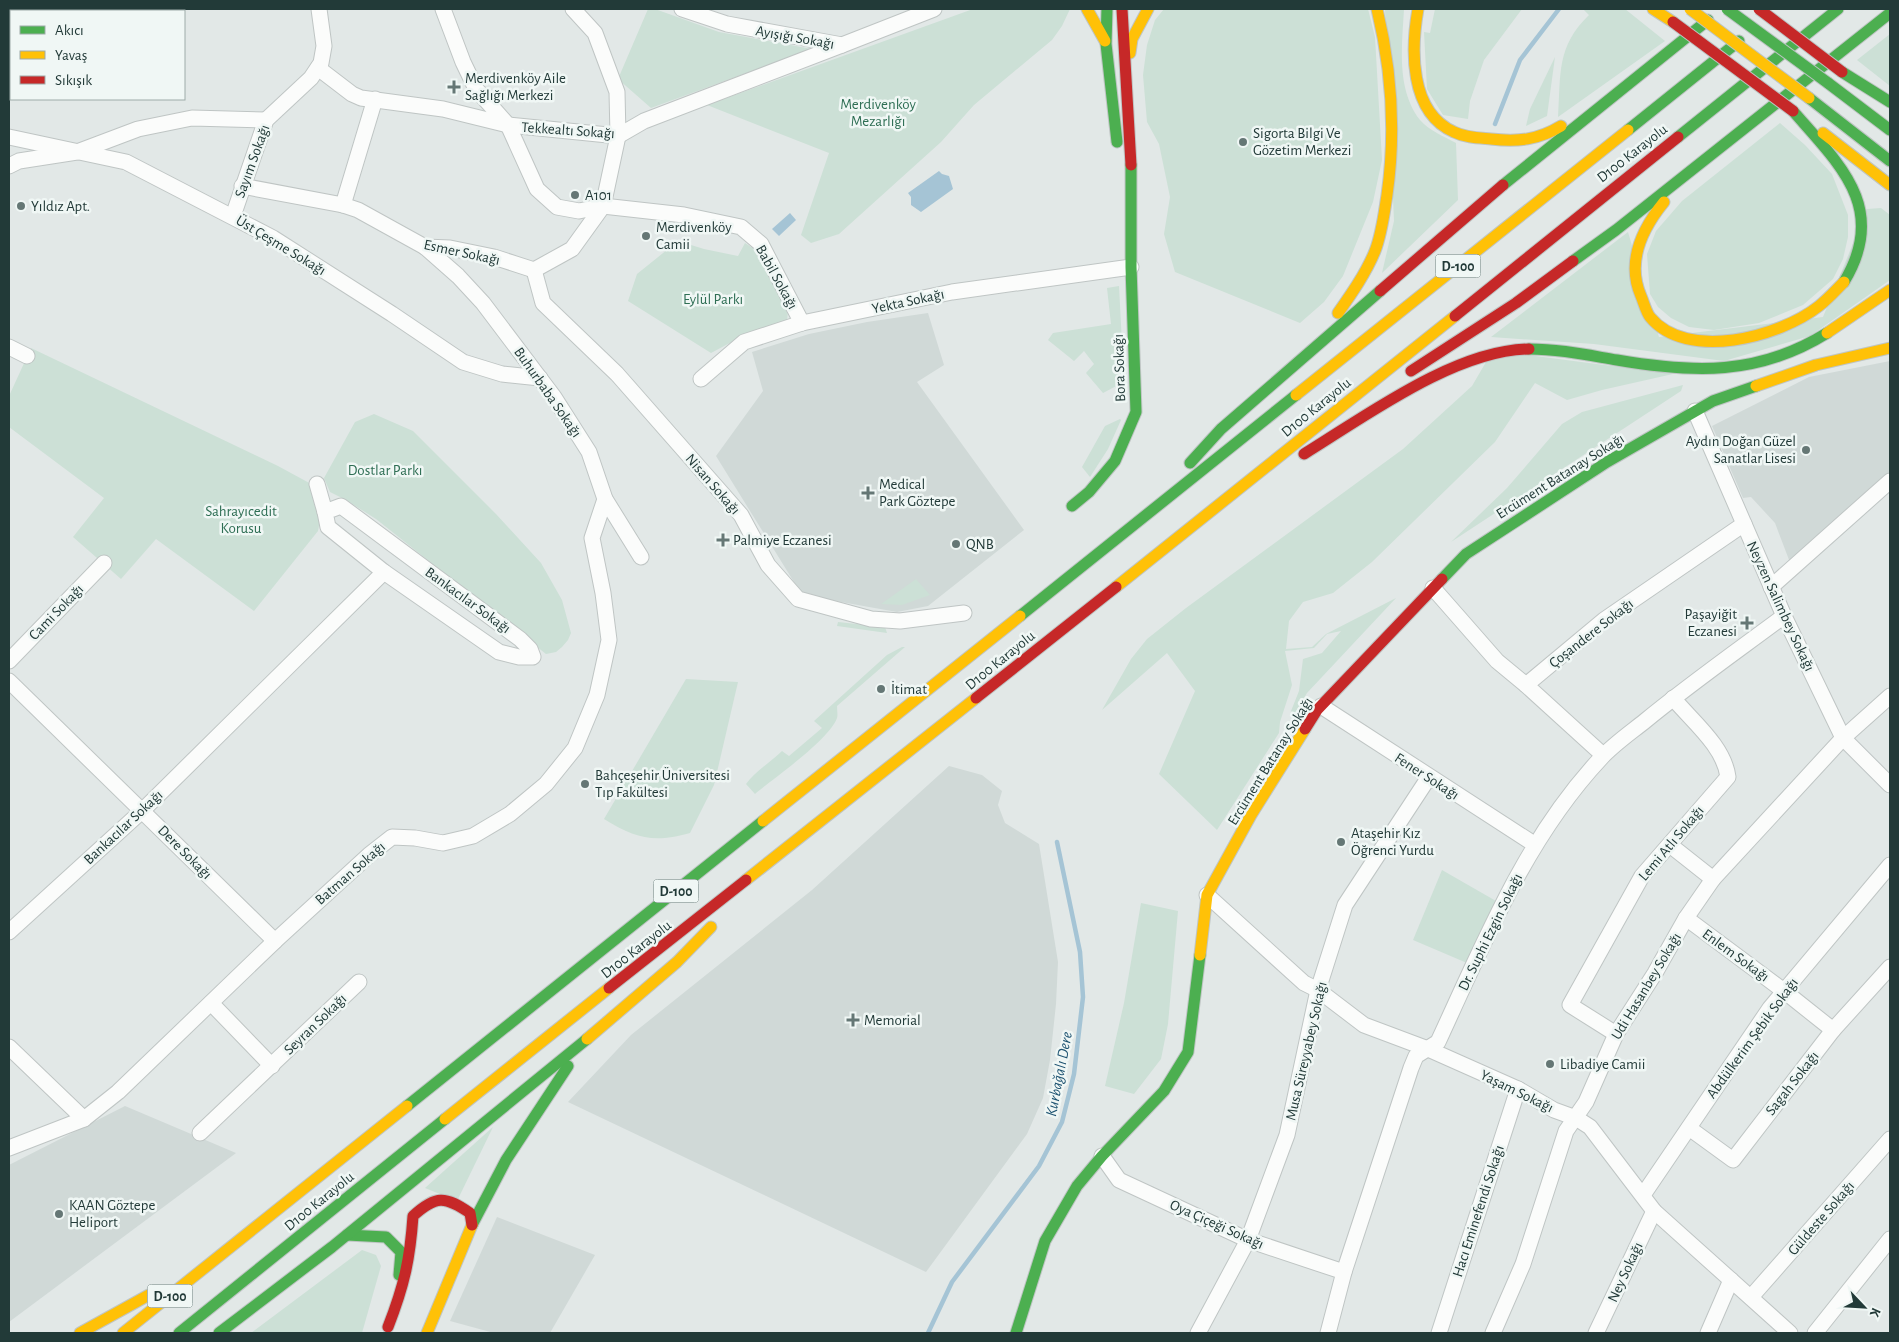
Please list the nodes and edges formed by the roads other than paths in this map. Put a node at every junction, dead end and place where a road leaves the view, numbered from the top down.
1 (319, 9) edge
2 (443, 9) edge
3 (573, 9) edge
4 (682, 9) edge
5 (934, 9) edge
6 (1087, 9) edge
7 (1107, 9) edge
8 (1122, 9) edge
9 (1148, 9) edge
10 (1377, 9) edge
11 (1418, 9) edge
12 (1654, 9) edge
13 (1690, 9) edge
14 (1723, 9) edge
15 (1727, 9) edge
16 (1759, 9) edge
17 (1779, 9) edge
18 (1838, 9) edge
19 (1890, 14) edge
20 (1106, 44) junction
21 (842, 45) junction
22 (318, 68) junction
23 (1643, 71) junction
24 (1842, 72) junction
25 (1126, 79) junction
26 (375, 100) junction
27 (1890, 102) edge
28 (1890, 110) edge
29 (1793, 111) junction
30 (266, 120) junction
31 (508, 126) junction
32 (1890, 130) edge
33 (618, 136) junction
34 (9, 137) edge
35 (77, 152) junction
36 (1890, 161) edge
37 (9, 166) edge
38 (1690, 172) junction
39 (1890, 185) edge
40 (242, 186) junction
41 (343, 206) junction
42 (603, 206) junction
43 (233, 216) junction
44 (425, 247) junction
45 (1131, 267) junction
46 (534, 270) junction
47 (1890, 290) edge
48 (802, 323) junction
49 (9, 348) edge
50 (1890, 348) edge
51 (1307, 353) junction
52 (27, 356) dead end
53 (540, 378) junction
54 (701, 379) dead end
55 (1400, 379) dead end
56 (1384, 390) dead end
57 (1695, 411) junction
58 (1890, 482) edge
59 (317, 484) dead end
60 (605, 499) junction
61 (1225, 500) junction
62 (1072, 506) dead end
63 (325, 512) junction
64 (1135, 523) junction
65 (1744, 524) junction
66 (394, 546) junction
67 (641, 557) dead end
68 (104, 563) dead end
69 (380, 570) junction
70 (1771, 587) junction
71 (1433, 588) junction
72 (964, 613) dead end
73 (1784, 616) junction
74 (9, 661) edge
75 (9, 681) edge
76 (1526, 685) junction
77 (1890, 696) edge
78 (1672, 698) junction
79 (1320, 706) junction
80 (1843, 738) junction
81 (1603, 756) junction
82 (1429, 777) junction
83 (1890, 784) edge
84 (143, 810) junction
85 (1534, 844) junction
86 (1670, 845) junction
87 (779, 855) junction
88 (1890, 865) edge
89 (1713, 880) junction
90 (1207, 895) junction
91 (1686, 918) junction
92 (9, 932) edge
93 (275, 941) junction
94 (1890, 967) edge
95 (359, 982) dead end
96 (1318, 990) junction
97 (1784, 990) junction
98 (211, 1003) junction
99 (1833, 1030) junction
100 (1616, 1034) junction
101 (588, 1038) junction
102 (9, 1047) edge
103 (1428, 1049) junction
104 (272, 1066) junction
105 (1518, 1089) junction
106 (1576, 1118) junction
107 (84, 1119) junction
108 (1689, 1128) junction
109 (200, 1133) dead end
110 (1890, 1140) edge
111 (9, 1148) edge
112 (1102, 1156) junction
113 (1642, 1195) junction
114 (1654, 1212) junction
115 (472, 1225) junction
116 (347, 1234) junction
117 (1890, 1239) edge
118 (1248, 1240) junction
119 (216, 1259) junction
120 (1344, 1272) junction
121 (1731, 1280) junction
122 (1751, 1297) junction
123 (388, 1330) edge
124 (80, 1333) edge
125 (123, 1333) edge
126 (179, 1333) edge
127 (219, 1333) edge
128 (427, 1333) edge
129 (1016, 1333) edge
130 (1198, 1333) edge
131 (1328, 1333) edge
132 (1438, 1333) edge
133 (1494, 1333) edge
134 (1596, 1333) edge
135 (1708, 1333) edge
136 (1790, 1333) edge
137 (1815, 1333) edge

1 - 22 street
2 - 31 street, Babil Sokağı
3 - 33 street
4 - 21 street, Ayışığı Sokağı
5 - 21 street, Ayışığı Sokağı
6 - 20 main road
7 - 20 main road, Bora Sokağı
8 - 25 main road, Bora Sokağı
9 - 25 main road
10 - 51 main road
11 - 23 main road
12 - 29 main road, bridge
13 - 36 main road, bridge
14 - 23 main road
15 - 32 main road, bridge
16 - 24 main road, bridge
17 - 64 main road, D100 Karayolu / D-100
18 - 61 main road, D100 Karayolu / D-100
19 - 38 main road
20 - 45 main road, Bora Sokağı
21 - 33 street, Tekkealtı Sokağı
22 - 26 street, Tekkealtı Sokağı
22 - 30 street, Sayım Sokağı
23 - 51 main road
24 - 27 main road
24 - 28 main road
25 - 45 main road, Bora Sokağı
26 - 31 street, Tekkealtı Sokağı
26 - 41 street
29 - 38 main road
29 - 39 main road
30 - 35 street
30 - 40 street, Sayım Sokağı
31 - 33 street, Tekkealtı Sokağı
31 - 42 street, Babil Sokağı
33 - 42 street
34 - 35 street, Üst Çeşme Sokağı
35 - 37 street
35 - 43 street, Üst Çeşme Sokağı
38 - 55 main road
40 - 41 street, Esmer Sokağı
40 - 43 street, Sayım Sokağı
41 - 44 street, Esmer Sokağı
42 - 46 street
42 - 48 street, Babil Sokağı
43 - 53 street, Üst Çeşme Sokağı
44 - 46 street, Esmer Sokağı
44 - 53 street, Buhurbaba Sokağı
45 - 48 street, Yekta Sokağı
45 - 62 main road, Bora Sokağı
46 - 72 street, Nisan Sokağı
47 - 61 main road
48 - 54 street, Yekta Sokağı
49 - 52 street
50 - 57 main road, Ercüment Batanay Sokağı
51 - 64 main road
53 - 60 street, Buhurbaba Sokağı
56 - 61 main road
57 - 65 street, Neyzen Salimbey Sokağı
57 - 71 main road, Ercüment Batanay Sokağı
58 - 70 street
59 - 63 street
60 - 67 street, Buhurbaba Sokağı
60 - 93 street, Batman Sokağı
61 - 87 main road, D100 Karayolu / D-100
63 - 66 street, Bankacılar Sokağı
63 - 69 street, Bankacılar Sokağı
64 - 119 main road, D100 Karayolu / D-100
65 - 70 street, Neyzen Salimbey Sokağı
65 - 76 street, Çoşandere Sokağı
66 - 69 street
66 - 69 street, Bankacılar Sokağı
68 - 74 street, Cami Sokağı
69 - 84 street, Bankacılar Sokağı
70 - 73 street, Neyzen Salimbey Sokağı
71 - 76 street
71 - 79 main road, Ercüment Batanay Sokağı
73 - 78 street, Dr. Suphi Ezgin Sokağı
73 - 80 street, Neyzen Salimbey Sokağı
75 - 84 street, Dere Sokağı
76 - 81 street
77 - 80 street, Udi Hasanbey Sokağı
78 - 81 street, Dr. Suphi Ezgin Sokağı
78 - 86 street, Lemi Atlı Sokağı
79 - 82 street, Fener Sokağı
79 - 90 main road, Ercüment Batanay Sokağı
80 - 83 street, Neyzen Salimbey Sokağı
80 - 89 street, Udi Hasanbey Sokağı
81 - 85 street, Dr. Suphi Ezgin Sokağı
82 - 85 street, Fener Sokağı
82 - 96 street, Musa Süreyyabey Sokağı
84 - 92 street, Bankacılar Sokağı
84 - 93 street, Dere Sokağı
85 - 103 street, Dr. Suphi Ezgin Sokağı
86 - 89 street
86 - 100 street, Lemi Atlı Sokağı
87 - 101 main road
87 - 126 main road, D100 Karayolu / D-100
88 - 97 street, Abdülkerim Şebik Sokağı
89 - 91 street, Udi Hasanbey Sokağı
90 - 96 street, Yaşam Sokağı
90 - 112 main road, Ercüment Batanay Sokağı
91 - 97 street, Enlem Sokağı
91 - 100 street, Udi Hasanbey Sokağı
93 - 98 street, Batman Sokağı
94 - 99 street, Sagah Sokağı
95 - 104 street, Seyran Sokağı
96 - 103 street, Yaşam Sokağı
96 - 118 street, Musa Süreyyabey Sokağı
97 - 99 street, Enlem Sokağı
97 - 108 street, Abdülkerim Şebik Sokağı
98 - 104 street, Seyran Sokağı
98 - 107 street, Batman Sokağı
99 - 108 street, Sagah Sokağı
100 - 106 street, Udi Hasanbey Sokağı
101 - 115 main road
101 - 116 main road
102 - 107 street
103 - 105 street, Yaşam Sokağı
103 - 120 street, Dr. Suphi Ezgin Sokağı
104 - 109 street, Seyran Sokağı
105 - 106 street, Yaşam Sokağı
105 - 132 street, Hacı Eminefendi Sokağı
106 - 113 street, Yaşam Sokağı
106 - 133 street, Udi Hasanbey Sokağı
107 - 111 street, Batman Sokağı
108 - 113 street, Abdülkerim Şebik Sokağı
110 - 122 street, Güldeste Sokağı
112 - 118 street, Oya Çiçeği Sokağı
112 - 129 main road, Ercüment Batanay Sokağı
113 - 114 street, Yaşam Sokağı
114 - 121 street, Yaşam Sokağı
114 - 134 street, Ney Sokağı
115 - 123 main road
115 - 128 main road
116 - 123 main road
116 - 127 main road
117 - 137 street
118 - 120 street, Oya Çiçeği Sokağı
118 - 130 street, Musa Süreyyabey Sokağı
119 - 124 main road
119 - 125 main road, D100 Karayolu / D-100
120 - 131 street, Dr. Suphi Ezgin Sokağı
121 - 122 street, Yaşam Sokağı
121 - 135 street
122 - 136 street, Yaşam Sokağı

